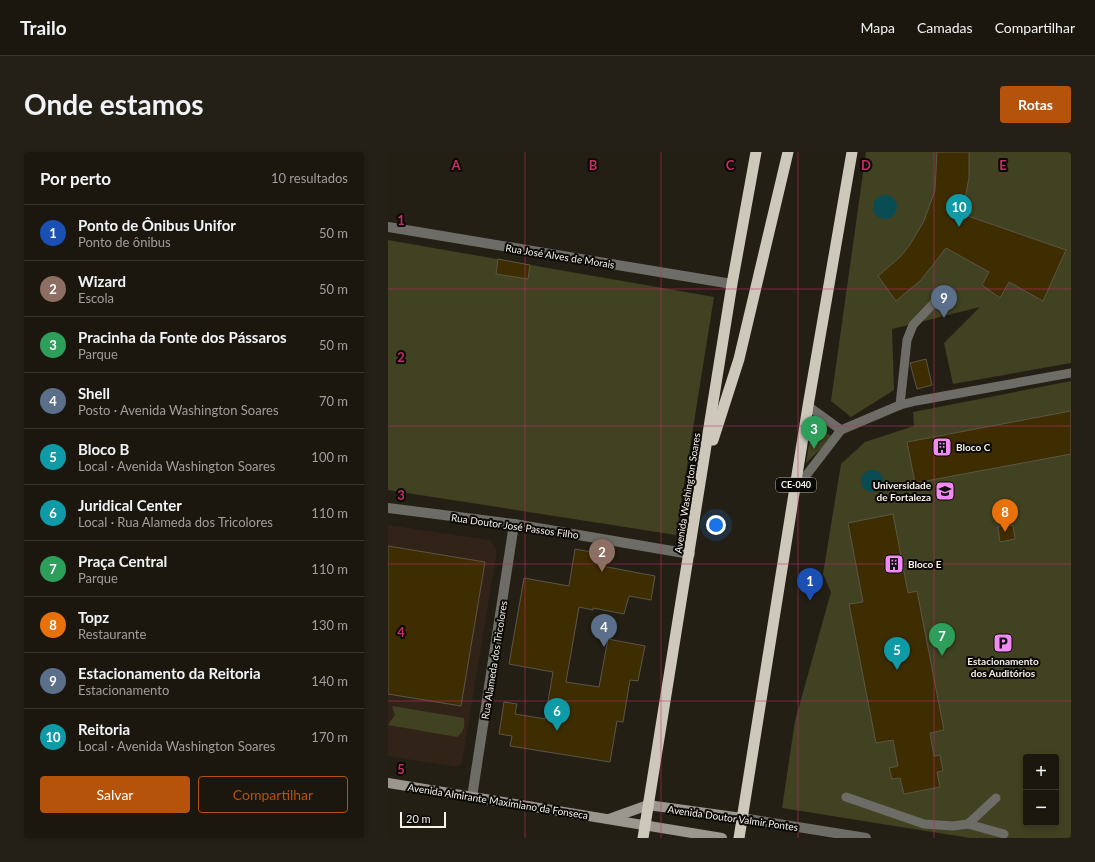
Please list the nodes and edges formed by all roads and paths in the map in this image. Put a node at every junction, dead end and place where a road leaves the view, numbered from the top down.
1 (756, 152) edge
2 (788, 152) edge
3 (852, 152) edge
4 (388, 228) edge
5 (732, 284) junction
6 (935, 302) dead end
7 (1071, 373) edge
8 (900, 405) junction
9 (808, 406) junction
10 (841, 430) junction
11 (702, 475) junction
12 (795, 490) junction
13 (388, 508) edge
14 (514, 524) junction
15 (690, 554) junction
16 (388, 783) edge
17 (472, 797) junction
18 (846, 797) dead end
19 (996, 798) dead end
20 (648, 805) junction
21 (742, 818) junction
22 (609, 819) junction
23 (968, 824) junction
24 (645, 825) junction
25 (990, 834) edge
26 (1004, 834) dead end
27 (642, 838) edge
28 (722, 838) edge
29 (739, 838) edge
30 (866, 838) edge

1 - 5 highway, Avenida Washington Soares
2 - 11 highway
3 - 9 highway, CE-040
4 - 5 street, Rua José Alves de Morais
5 - 11 highway, Avenida Washington Soares
6 - 8 lane
7 - 8 lane
8 - 10 lane
9 - 10 lane
9 - 12 highway, CE-040
10 - 12 lane
11 - 15 highway, Avenida Washington Soares
12 - 21 highway, CE-040
13 - 14 street, Rua Doutor José Passos Filho
14 - 15 street, Rua Doutor José Passos Filho
14 - 17 street, Rua Alameda dos Tricolores
15 - 20 highway, Avenida Washington Soares
16 - 17 main road, Avenida Almirante Maximiano da Fonseca
17 - 22 main road, Avenida Almirante Maximiano da Fonseca
18 - 23 lane
19 - 23 lane
20 - 21 main road, Avenida Doutor Valmir Pontes
20 - 22 main road, Avenida Almirante Maximiano da Fonseca
20 - 24 highway, Avenida Washington Soares
21 - 29 highway, CE-040
21 - 30 street, Avenida Doutor Valmir Pontes
22 - 24 main road, Avenida Almirante Maximiano da Fonseca
23 - 25 lane
24 - 27 highway, Avenida Washington Soares
24 - 28 main road, Avenida Doutor Valmir Pontes
25 - 26 lane

